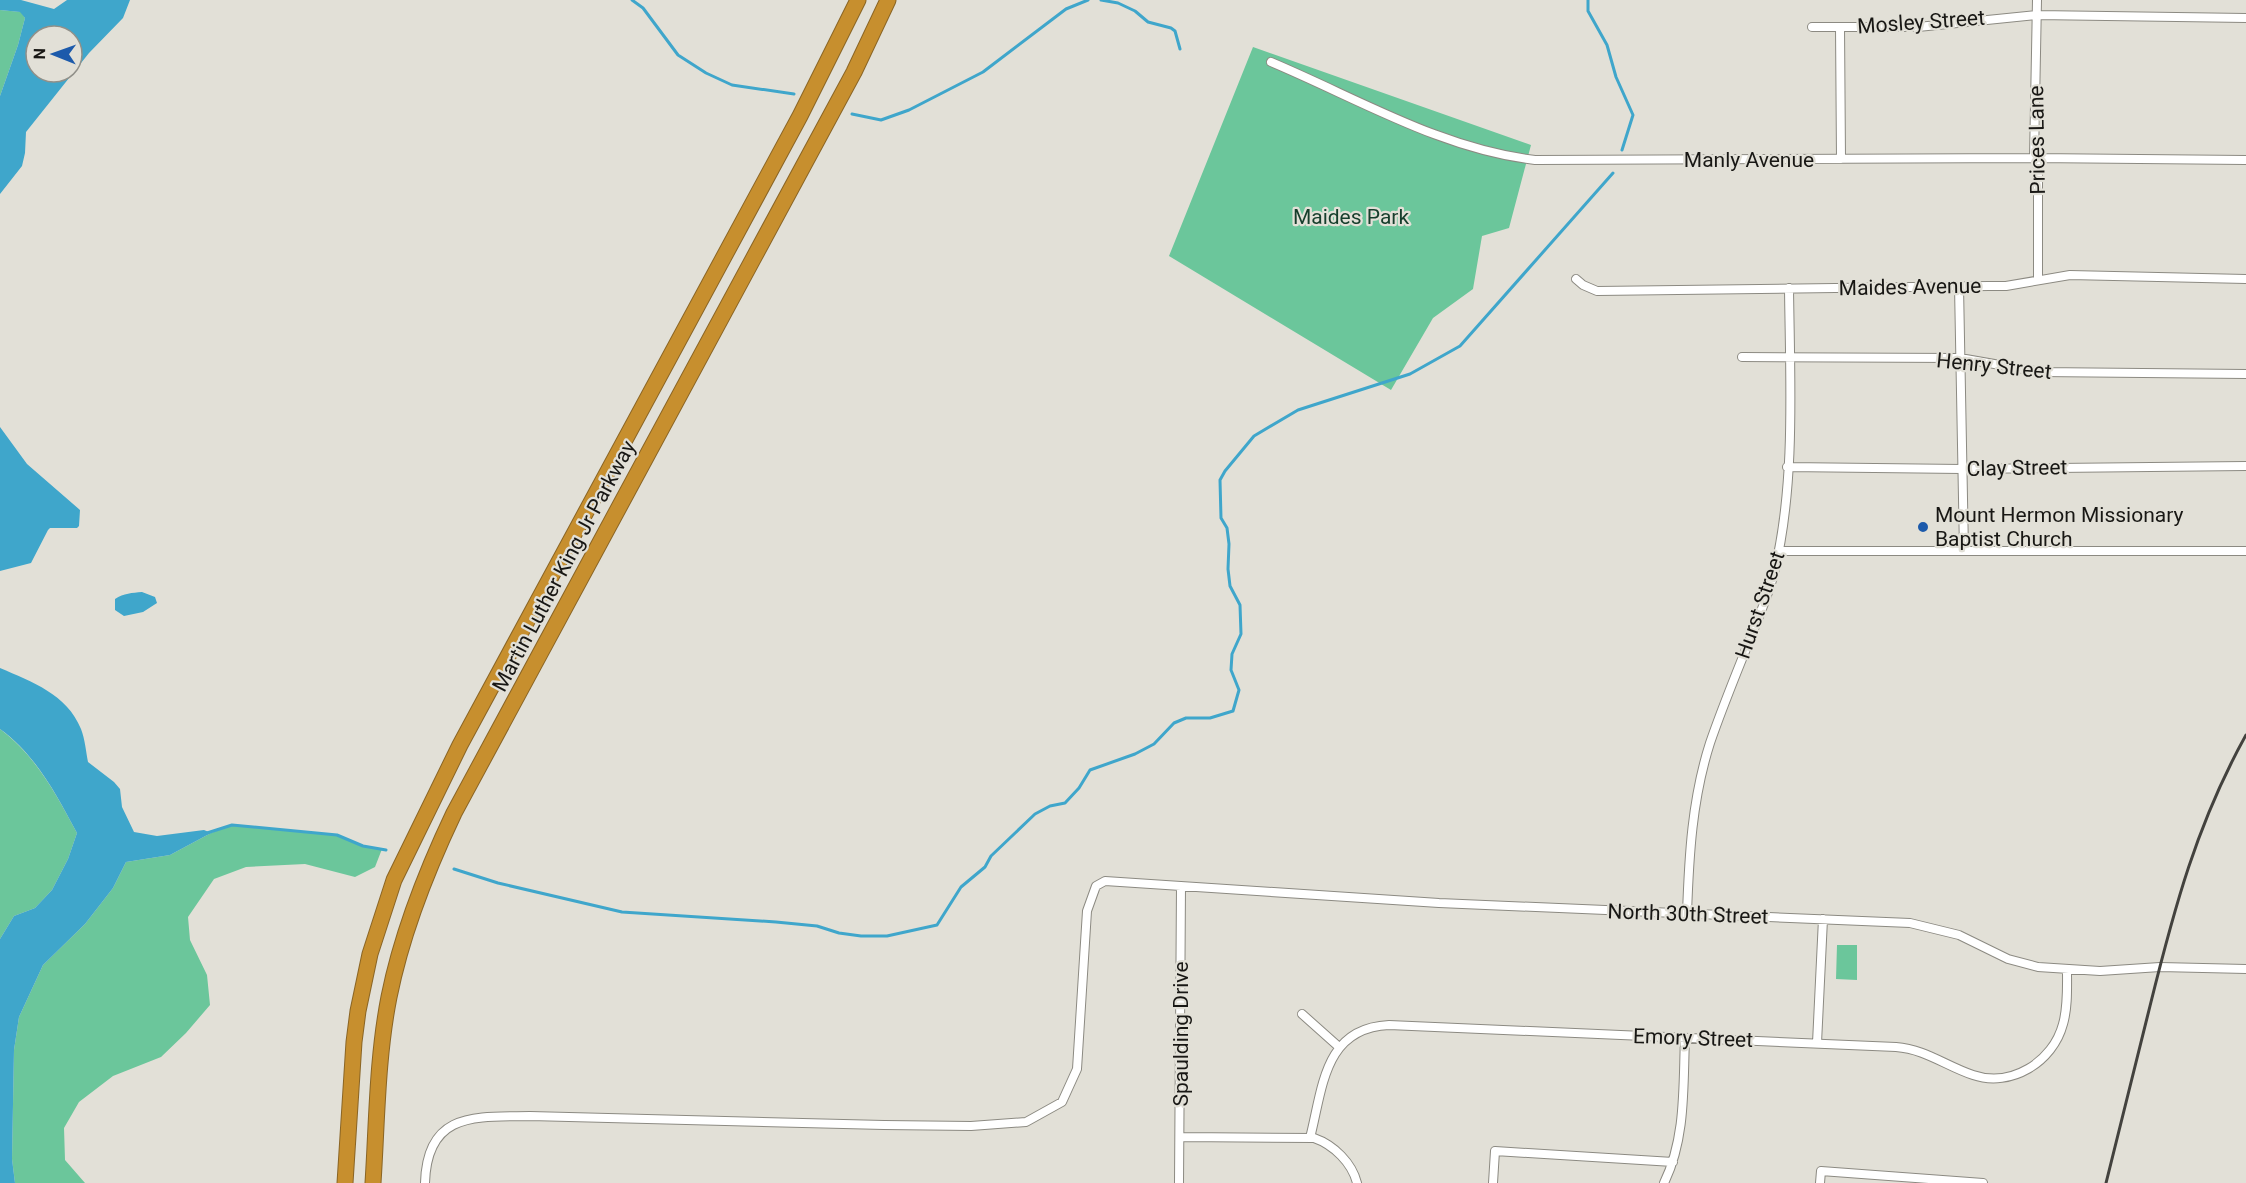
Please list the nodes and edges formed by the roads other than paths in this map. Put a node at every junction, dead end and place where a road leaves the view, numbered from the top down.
1 (858, 0) edge
2 (888, 0) edge
3 (2037, 0) edge
4 (2037, 15) junction
5 (2246, 18) edge
6 (1812, 27) dead end
7 (1840, 27) junction
8 (1271, 62) dead end
9 (2034, 158) junction
10 (1841, 159) junction
11 (2246, 160) edge
12 (1576, 279) dead end
13 (2038, 279) junction
14 (2246, 279) edge
15 (1959, 286) junction
16 (1789, 288) junction
17 (1742, 357) dead end
18 (1790, 358) junction
19 (1960, 358) junction
20 (2246, 374) edge
21 (2246, 466) edge
22 (1787, 467) junction
23 (1962, 469) junction
24 (1779, 551) junction
25 (1964, 551) junction
26 (2246, 551) edge
27 (1181, 886) junction
28 (1687, 914) junction
29 (1823, 920) junction
30 (2067, 969) junction
31 (2246, 969) edge
32 (1302, 1014) dead end
33 (1685, 1038) junction
34 (1817, 1043) junction
35 (1339, 1047) junction
36 (1181, 1137) junction
37 (1310, 1138) junction
38 (1673, 1162) junction
39 (345, 1183) edge
40 (373, 1183) edge
41 (425, 1183) edge
42 (1179, 1183) edge
43 (1358, 1183) edge
44 (1493, 1183) edge
45 (1664, 1183) edge
46 (1820, 1183) edge
47 (1983, 1183) edge

1 - 39 highway, Martin Luther King Jr Parkway
2 - 40 highway, Martin Luther King Jr Parkway
3 - 4 street, Prices Lane
4 - 5 street, Mosley Street
4 - 7 street, Mosley Street
4 - 9 street, Prices Lane
6 - 7 street, Mosley Street
7 - 10 street
8 - 10 street, Manly Avenue
9 - 10 street, Manly Avenue
9 - 11 street, Manly Avenue
9 - 13 street, Prices Lane
12 - 16 street, Maides Avenue
13 - 14 street, Maides Avenue
13 - 15 street, Maides Avenue
15 - 16 street, Maides Avenue
15 - 19 street
16 - 18 street, Hurst Street
17 - 18 street, Henry Street
18 - 19 street, Henry Street
18 - 22 street, Hurst Street
19 - 20 street, Henry Street
19 - 23 street
21 - 23 street, Clay Street
22 - 23 street, Clay Street
22 - 24 street, Hurst Street
23 - 25 street
24 - 25 street
24 - 28 street, Hurst Street
25 - 26 street
27 - 28 street, North 30th Street
27 - 36 street, Spaulding Drive
27 - 41 street, North 30th Street
28 - 29 street, North 30th Street
29 - 30 street, North 30th Street
29 - 34 street
30 - 31 street, North 30th Street
30 - 34 street, Emory Street
32 - 35 street
33 - 34 street, Emory Street
33 - 35 street, Emory Street
33 - 38 street
35 - 37 street, Emory Street
36 - 37 street
36 - 42 street, Spaulding Drive
37 - 43 street
38 - 44 street
38 - 45 street
46 - 47 street

